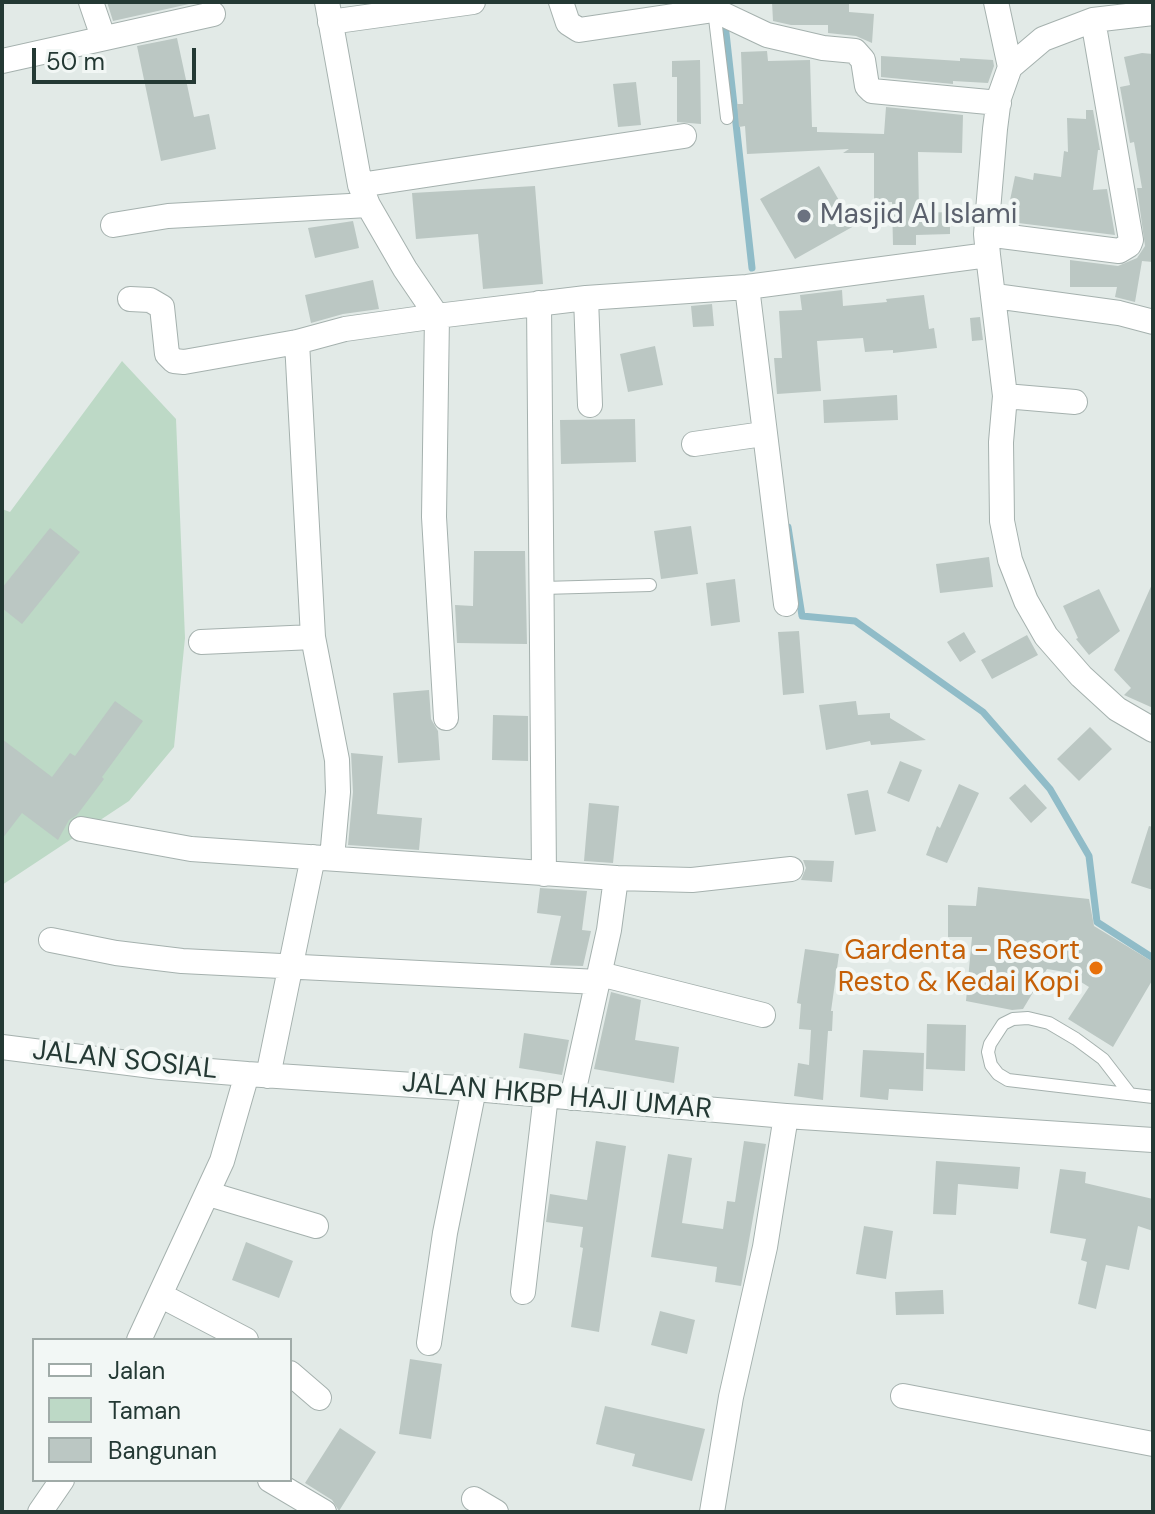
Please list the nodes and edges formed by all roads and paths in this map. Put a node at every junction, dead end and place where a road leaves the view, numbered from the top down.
1 (91, 2) edge
2 (473, 2) edge
3 (561, 2) edge
4 (996, 2) edge
5 (1138, 10) edge
6 (328, 12) edge
7 (213, 14) dead end
8 (722, 14) junction
9 (1093, 20) junction
10 (103, 37) junction
11 (2, 61) edge
12 (1010, 67) junction
13 (999, 103) junction
14 (727, 118) dead end
15 (684, 136) dead end
16 (364, 195) junction
17 (113, 225) dead end
18 (987, 245) junction
19 (747, 287) junction
20 (995, 296) junction
21 (586, 298) junction
22 (130, 299) dead end
23 (539, 303) junction
24 (437, 316) junction
25 (1153, 322) edge
26 (297, 342) junction
27 (1005, 396) junction
28 (1075, 402) dead end
29 (615, 404) dead end
30 (763, 434) junction
31 (694, 444) dead end
32 (650, 585) dead end
33 (543, 588) junction
34 (786, 604) dead end
35 (313, 637) junction
36 (201, 642) dead end
37 (446, 718) dead end
38 (1153, 730) edge
39 (81, 829) dead end
40 (322, 858) junction
41 (791, 869) dead end
42 (544, 874) junction
43 (616, 878) junction
44 (51, 940) dead end
45 (288, 968) junction
46 (599, 978) junction
47 (763, 1015) dead end
48 (2, 1047) edge
49 (258, 1075) junction
50 (474, 1089) junction
51 (1130, 1094) junction
52 (546, 1095) junction
53 (1153, 1097) edge
54 (572, 1098) junction
55 (786, 1116) junction
56 (1153, 1140) edge
57 (209, 1194) junction
58 (316, 1226) dead end
59 (523, 1292) dead end
60 (160, 1295) junction
61 (140, 1338) edge
62 (242, 1338) edge
63 (429, 1343) dead end
64 (292, 1375) edge
65 (903, 1396) dead end
66 (319, 1398) dead end
67 (1153, 1444) edge
68 (61, 1482) edge
69 (273, 1482) edge
70 (474, 1499) dead end
71 (40, 1512) edge
72 (324, 1512) edge
73 (496, 1512) edge
74 (712, 1512) edge

1 - 10 street
2 - 6 street
3 - 8 street
4 - 12 street
5 - 9 street
6 - 16 street
7 - 10 street
8 - 13 street
8 - 14 lane
9 - 12 street
9 - 18 street
10 - 11 street
12 - 13 street
13 - 18 street
15 - 16 street
16 - 17 street
16 - 24 street
18 - 19 street
18 - 20 street
19 - 21 street
19 - 30 street
20 - 25 street
20 - 27 street
21 - 23 street
21 - 29 street
22 - 26 street
23 - 24 street
23 - 33 street
24 - 26 street
24 - 37 street
26 - 35 street
27 - 28 street
27 - 38 street
30 - 31 street
30 - 34 street
32 - 33 lane
33 - 42 street
35 - 36 street
35 - 40 street
39 - 40 street
40 - 42 street
40 - 45 street
41 - 43 street
42 - 43 street
43 - 46 street
44 - 45 street
45 - 46 street
45 - 49 street
46 - 47 street
46 - 54 street
48 - 49 street, JALAN SOSIAL
49 - 50 street, JALAN HKBP HAJI UMAR
49 - 57 street
50 - 52 street, JALAN HKBP HAJI UMAR
50 - 63 street
51 - 51 lane
51 - 53 lane
52 - 54 street, JALAN HKBP HAJI UMAR
52 - 59 street
54 - 55 street, JALAN HKBP HAJI UMAR
55 - 56 street, JALAN HKBP HAJI UMAR
55 - 74 street
57 - 58 street
57 - 60 street
60 - 61 street
60 - 62 street
64 - 66 street
65 - 67 street
68 - 71 street
69 - 72 street
70 - 73 street

